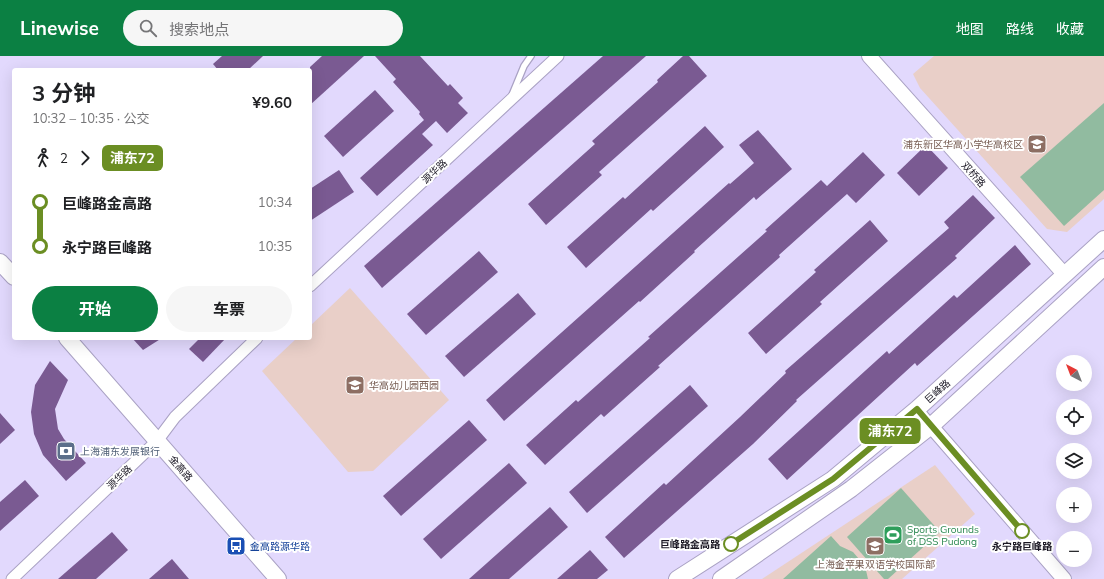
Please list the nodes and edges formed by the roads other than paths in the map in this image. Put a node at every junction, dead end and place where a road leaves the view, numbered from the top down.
1 (531, 56) edge
2 (558, 56) edge
3 (869, 56) edge
4 (509, 101) junction
5 (1104, 239) edge
6 (0, 262) edge
7 (1104, 267) edge
8 (1064, 274) junction
9 (12, 275) edge
10 (312, 284) edge
11 (69, 340) edge
12 (254, 340) edge
13 (917, 409) junction
14 (931, 426) junction
15 (157, 441) junction
16 (12, 579) edge
17 (278, 579) edge
18 (677, 579) edge
19 (721, 579) edge
20 (1064, 579) edge

1 - 4 lane
2 - 4 street, 源华路
3 - 8 street, 双桥路
4 - 10 street, 源华路
5 - 8 main road, 巨峰路
6 - 9 main road
7 - 14 main road
8 - 13 main road, 巨峰路
11 - 15 main road, 金高路
12 - 15 street, 源华路
13 - 14 street
13 - 18 main road, 巨峰路
14 - 19 main road
14 - 20 street
15 - 16 street, 源华路
15 - 17 main road, 金高路

